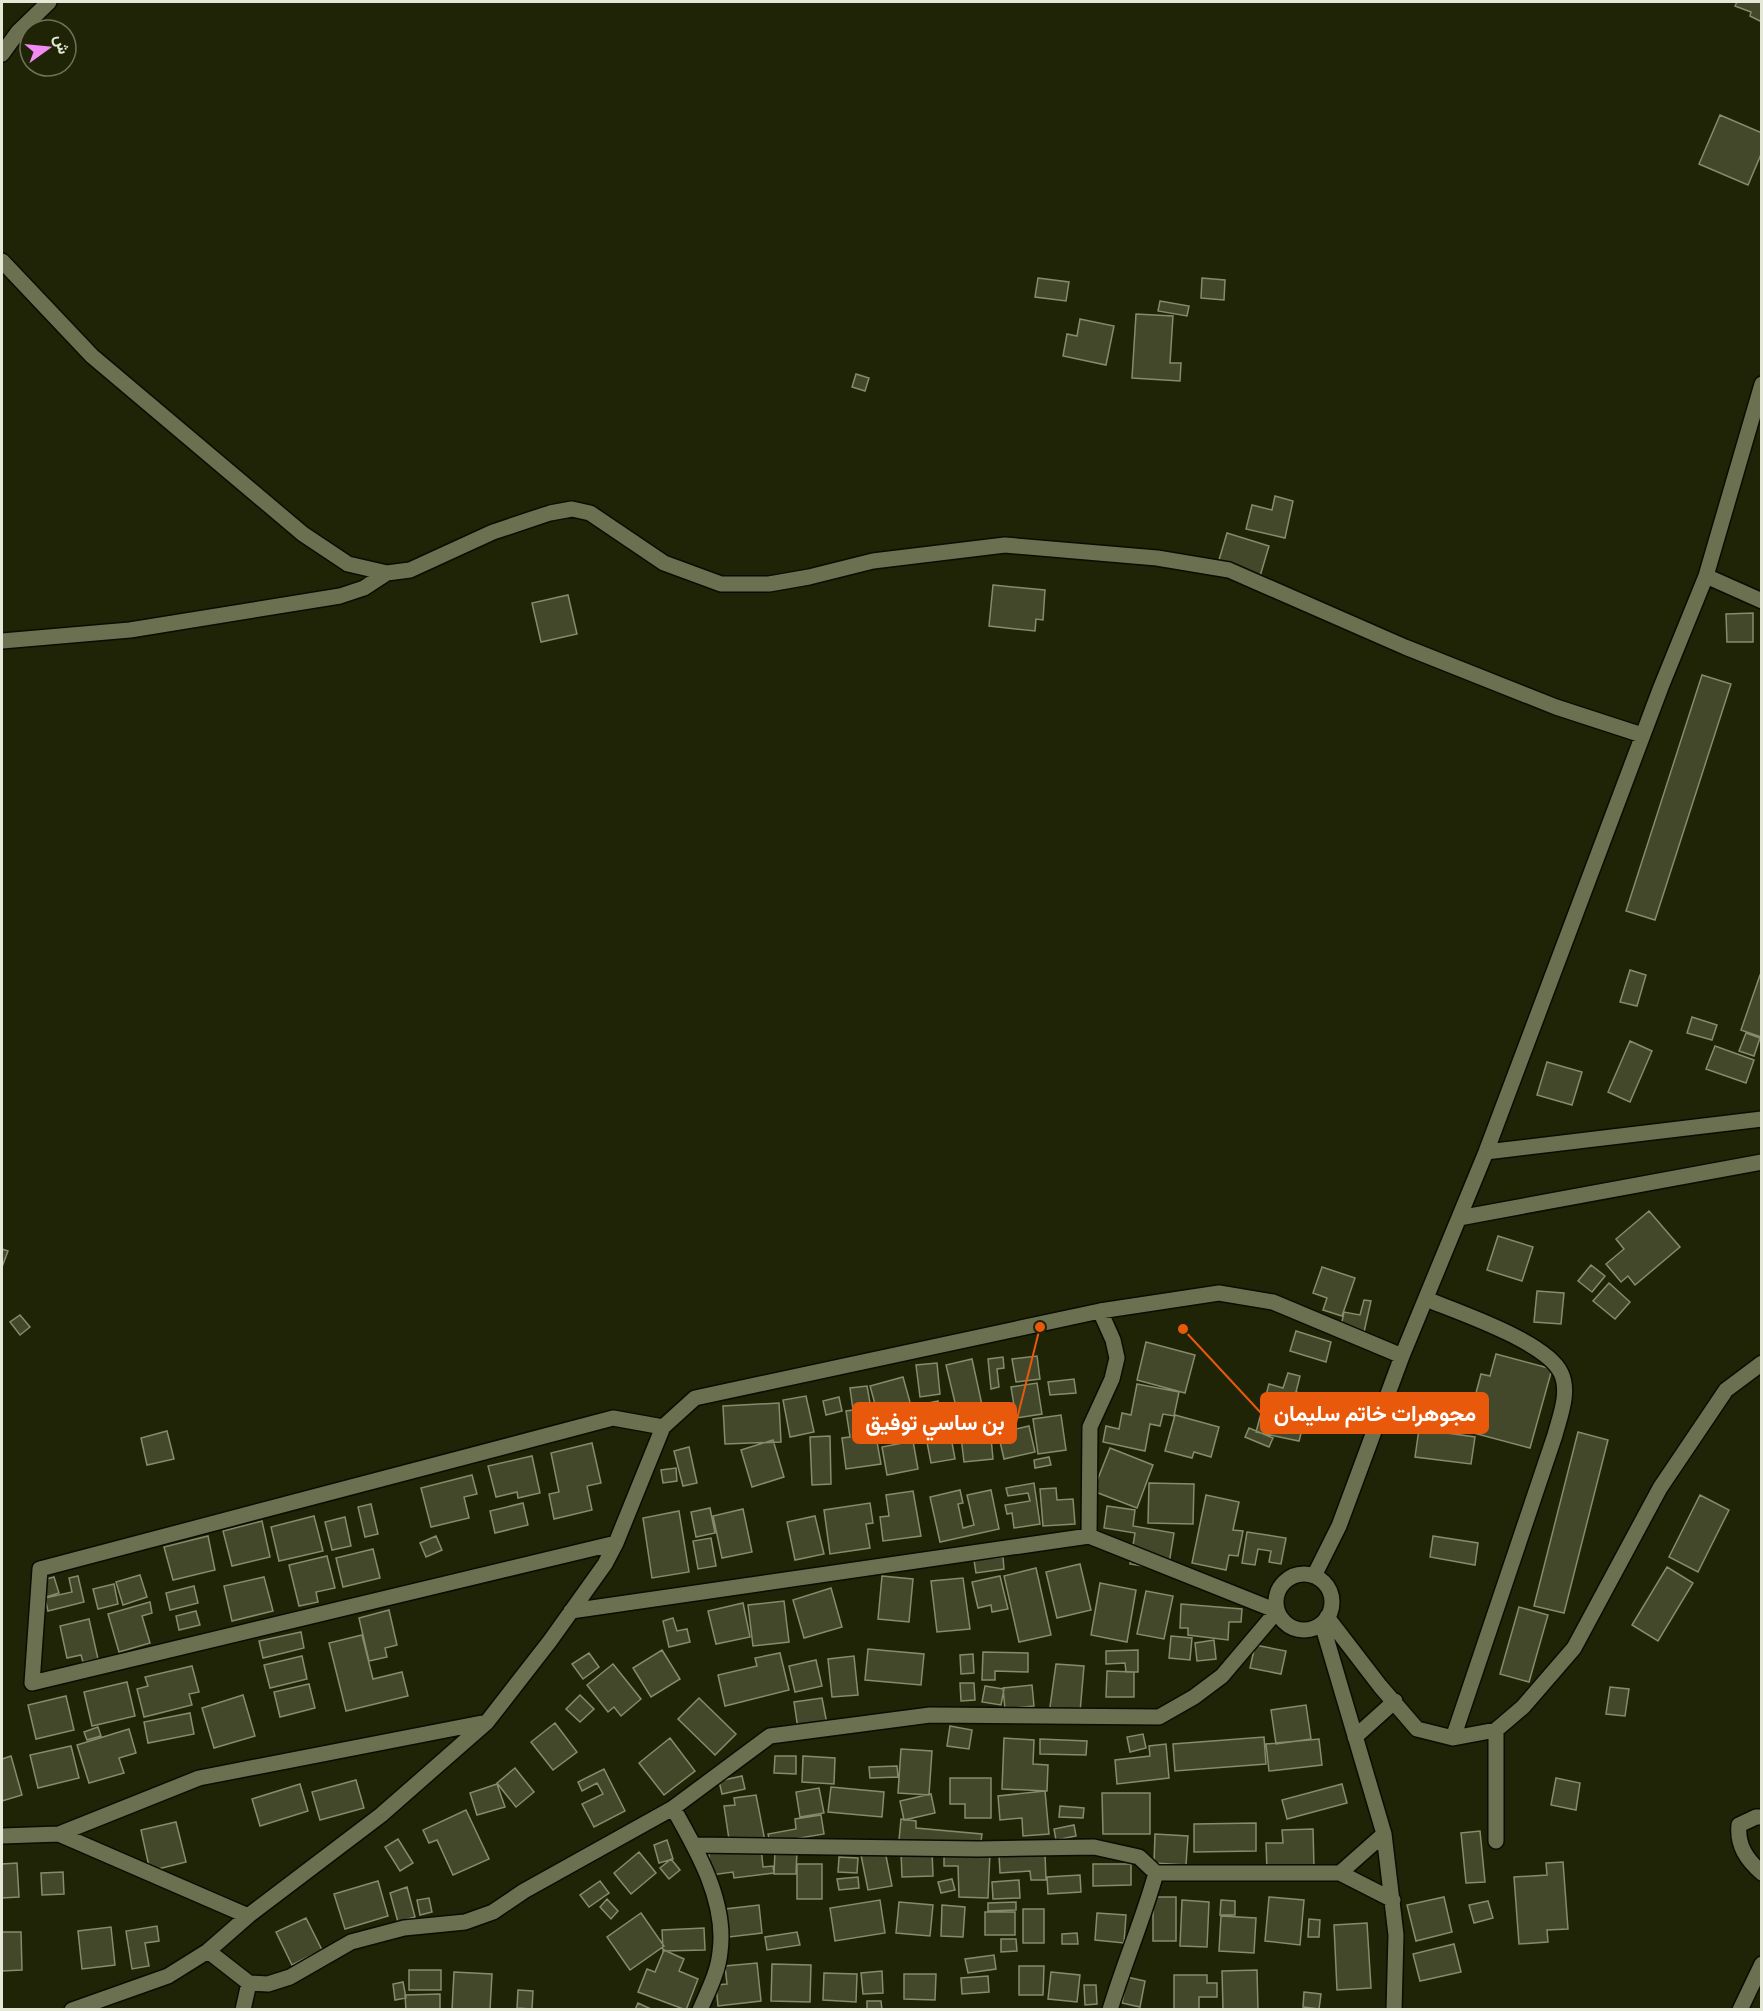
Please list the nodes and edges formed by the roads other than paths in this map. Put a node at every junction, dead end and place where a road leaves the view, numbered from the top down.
1 (49, 2) edge
2 (2, 54) edge
3 (2, 261) edge
4 (1761, 384) edge
5 (1757, 419) edge
6 (387, 573) junction
7 (1706, 576) junction
8 (1761, 601) edge
9 (2, 641) edge
10 (1642, 735) junction
11 (1761, 1119) edge
12 (1486, 1152) junction
13 (1761, 1162) edge
14 (1459, 1218) junction
15 (1426, 1299) junction
16 (1100, 1311) junction
17 (1402, 1356) junction
18 (1761, 1363) edge
19 (663, 1427) junction
20 (1089, 1536) junction
21 (616, 1543) junction
22 (1314, 1576) junction
23 (571, 1611) junction
24 (1277, 1611) junction
25 (1324, 1620) junction
26 (1395, 1701) junction
27 (487, 1722) junction
28 (1496, 1730) junction
29 (1355, 1737) junction
30 (1453, 1738) junction
31 (673, 1808) junction
32 (1761, 1817) edge
33 (59, 1834) junction
34 (1384, 1834) junction
35 (2, 1836) edge
36 (1496, 1841) dead end
37 (694, 1845) junction
38 (1156, 1873) junction
39 (1340, 1873) junction
40 (1761, 1873) edge
41 (1393, 1900) junction
42 (248, 1916) junction
43 (208, 1952) junction
44 (1761, 1964) edge
45 (249, 1983) junction
46 (72, 2010) edge
47 (243, 2010) edge
48 (700, 2010) edge
49 (1110, 2010) edge
50 (1394, 2010) edge
51 (1740, 2010) edge

1 - 2 street
3 - 6 street
4 - 5 street
5 - 7 street
6 - 9 street
6 - 10 street
7 - 8 street
7 - 10 street
10 - 12 street
11 - 12 street
12 - 14 street
13 - 14 street
14 - 15 street
15 - 17 street
15 - 30 street
16 - 17 street
16 - 19 street
16 - 20 street
17 - 22 street
18 - 28 street
19 - 21 street
19 - 21 street
20 - 23 street
20 - 24 street
21 - 23 street
22 - 24 street
22 - 25 street
23 - 27 street
24 - 25 street
24 - 31 street
25 - 26 street
25 - 29 street
26 - 29 street
26 - 30 street
27 - 33 street
27 - 42 street
28 - 30 street
28 - 36 street
29 - 34 street
31 - 37 street
31 - 45 street
32 - 40 street
33 - 35 street
33 - 42 street
34 - 39 street
34 - 41 street
37 - 38 street
37 - 48 street
38 - 39 street
38 - 49 street
39 - 41 street
41 - 50 street
42 - 43 street
43 - 45 street
43 - 46 street
44 - 51 street
45 - 47 street

